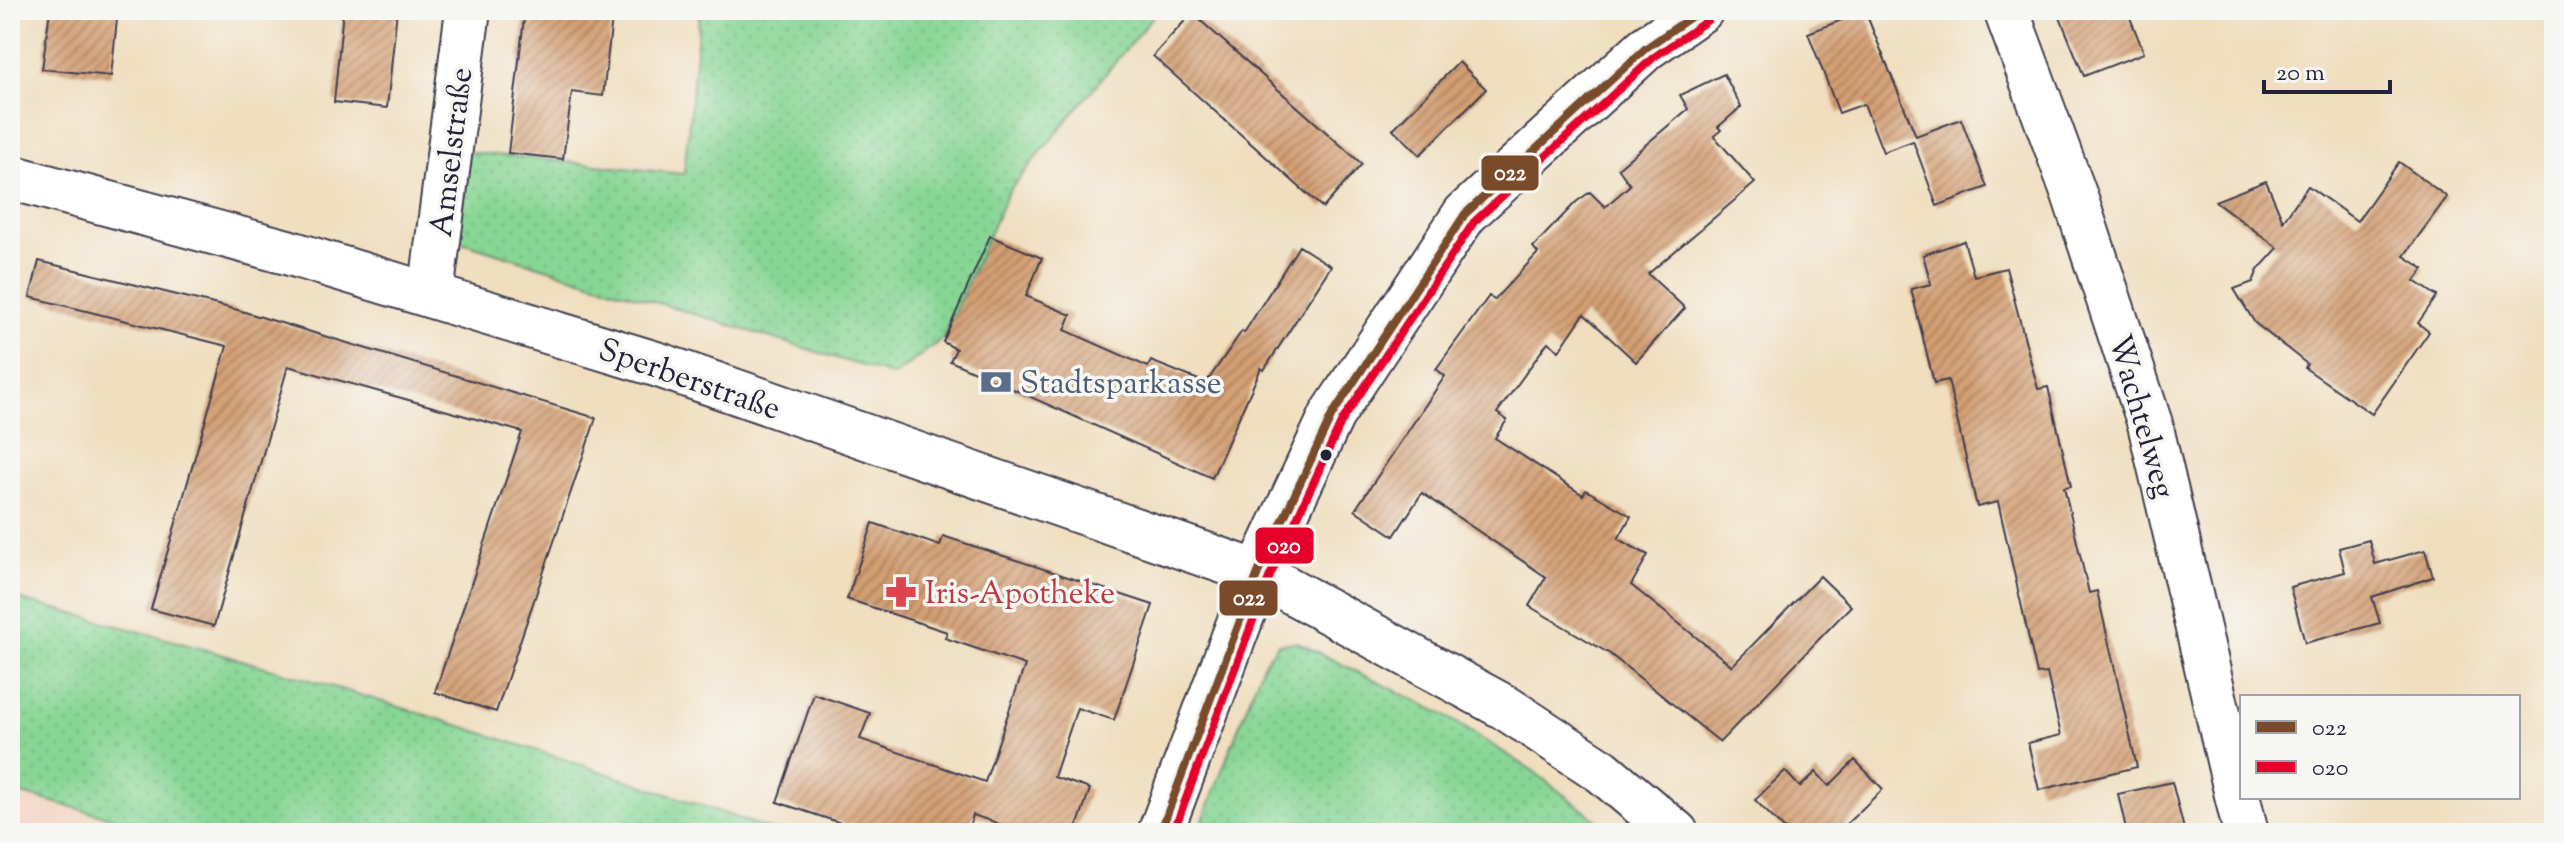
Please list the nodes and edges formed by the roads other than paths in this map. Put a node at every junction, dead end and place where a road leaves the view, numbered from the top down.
1 (468, 10) edge
2 (1701, 10) edge
3 (2006, 10) edge
4 (10, 177) edge
5 (431, 294) junction
6 (1258, 573) junction
7 (1160, 833) edge
8 (1676, 833) edge
9 (2246, 833) edge

1 - 5 street, Amselstraße
2 - 6 street
3 - 9 street, Wachtelweg
4 - 5 street, Sperberstraße
5 - 6 street, Sperberstraße
6 - 7 street
6 - 8 street, Sperberstraße

